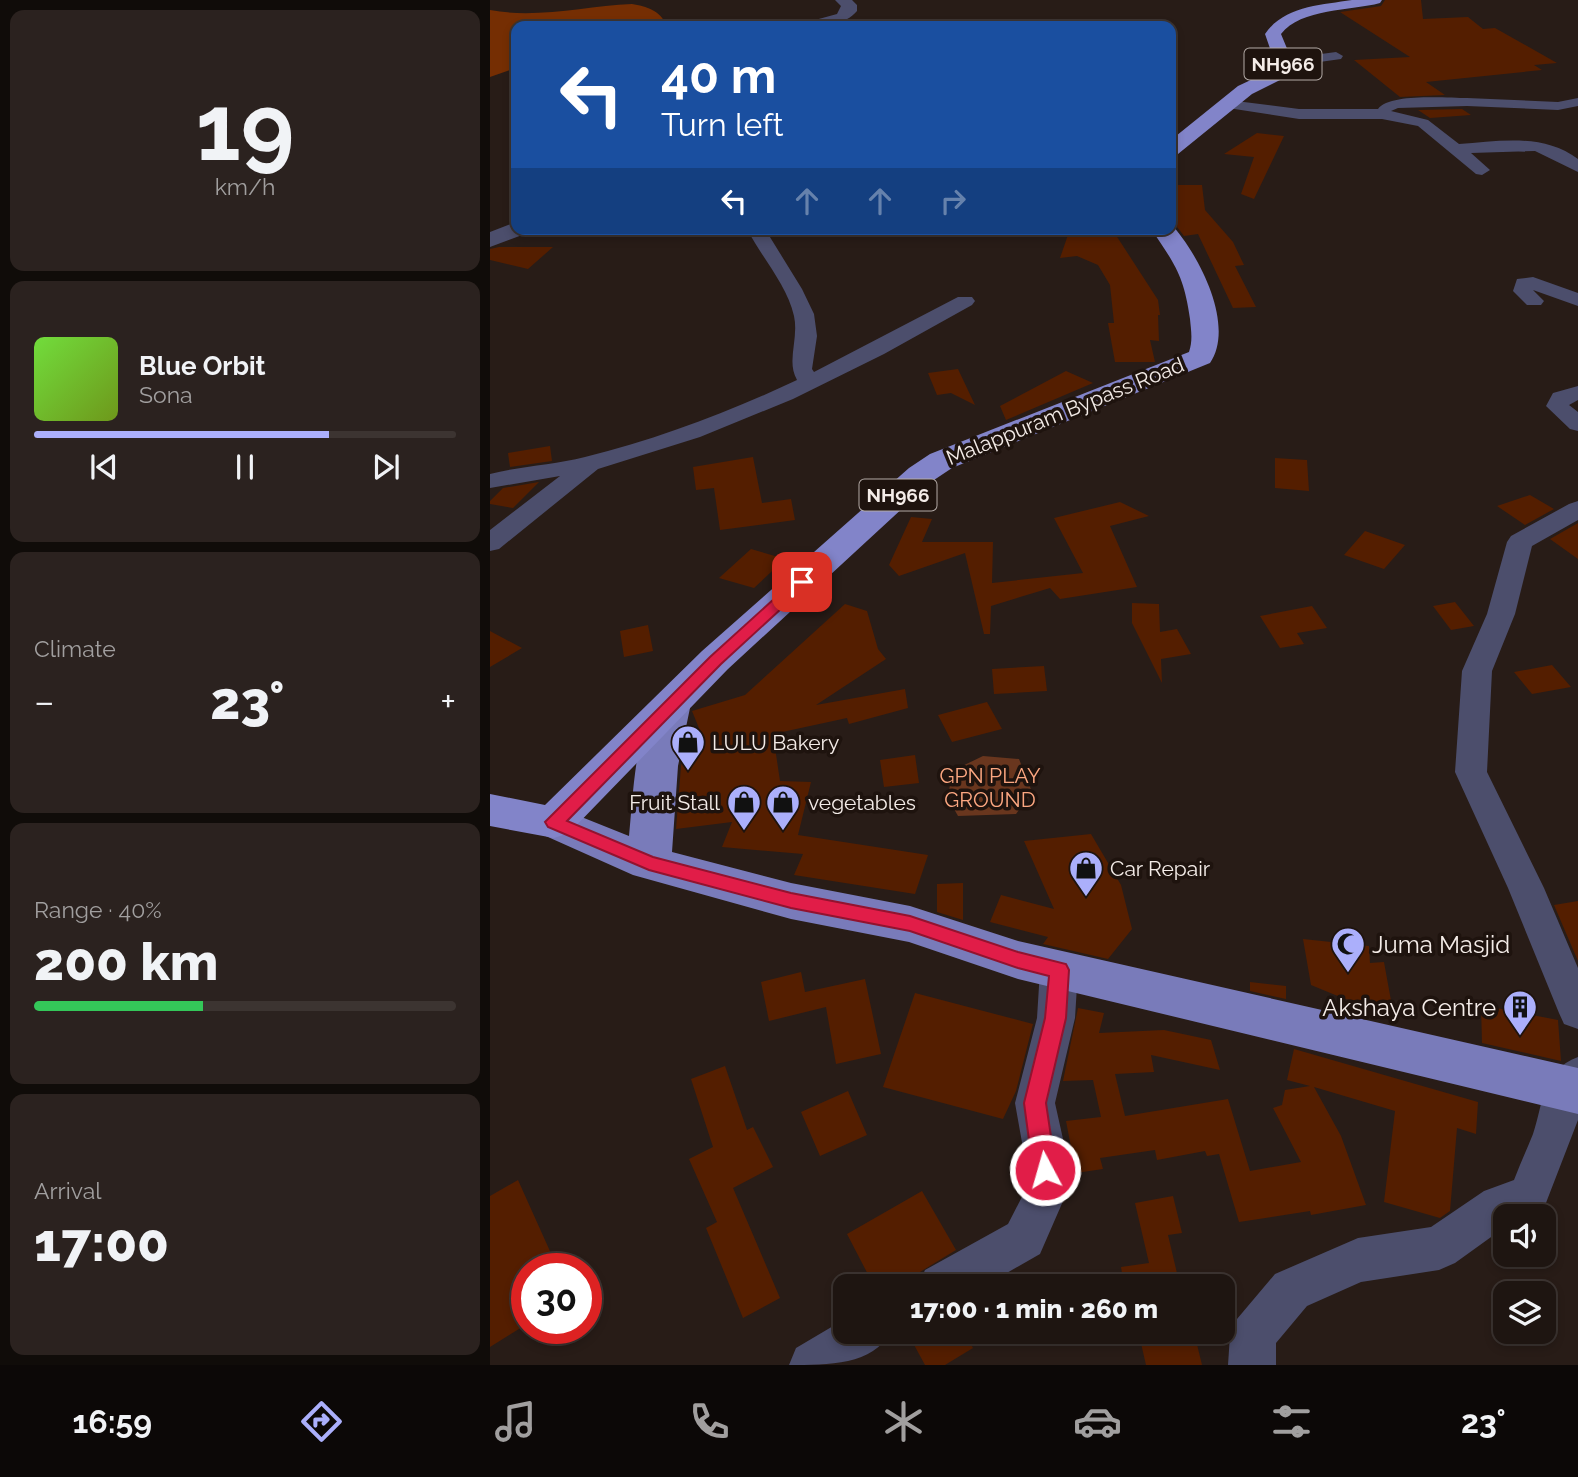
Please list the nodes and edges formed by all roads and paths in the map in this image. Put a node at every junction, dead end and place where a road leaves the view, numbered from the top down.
1 (844, 0) edge
2 (1374, 0) edge
3 (828, 21) edge
4 (1335, 62) dead end
5 (1284, 63) junction
6 (1578, 102) edge
7 (1228, 104) junction
8 (1382, 114) junction
9 (1176, 146) edge
10 (1457, 149) junction
11 (1578, 167) edge
12 (1482, 170) dead end
13 (511, 231) edge
14 (760, 235) edge
15 (1167, 235) edge
16 (490, 240) edge
17 (1578, 300) edge
18 (965, 301) dead end
19 (1534, 302) dead end
20 (810, 383) junction
21 (1578, 393) edge
22 (1578, 424) edge
23 (592, 463) junction
24 (490, 481) edge
25 (1578, 509) edge
26 (490, 543) edge
27 (670, 708) junction
28 (490, 810) edge
29 (554, 822) junction
30 (649, 863) junction
31 (1059, 970) junction
32 (1578, 1013) edge
33 (1574, 1085) edge
34 (962, 1274) edge
35 (847, 1344) edge
36 (813, 1365) edge
37 (1252, 1365) edge

1 - 3 street
2 - 5 highway, NH966
4 - 5 street
5 - 7 highway, NH966
6 - 8 street
7 - 8 street
7 - 9 highway, NH966
8 - 10 street
10 - 11 street
10 - 12 street
13 - 16 street
14 - 20 street
15 - 27 highway, Malappuram Bypass Road / NH966
17 - 19 street
18 - 20 street
20 - 23 street
21 - 22 street
23 - 24 street
23 - 26 street
25 - 32 street
27 - 29 highway, Malappuram Bypass Road / NH966
27 - 30 main road
28 - 29 highway
29 - 30 main road
30 - 31 main road
31 - 33 main road
31 - 34 street
33 - 37 street
35 - 36 street

